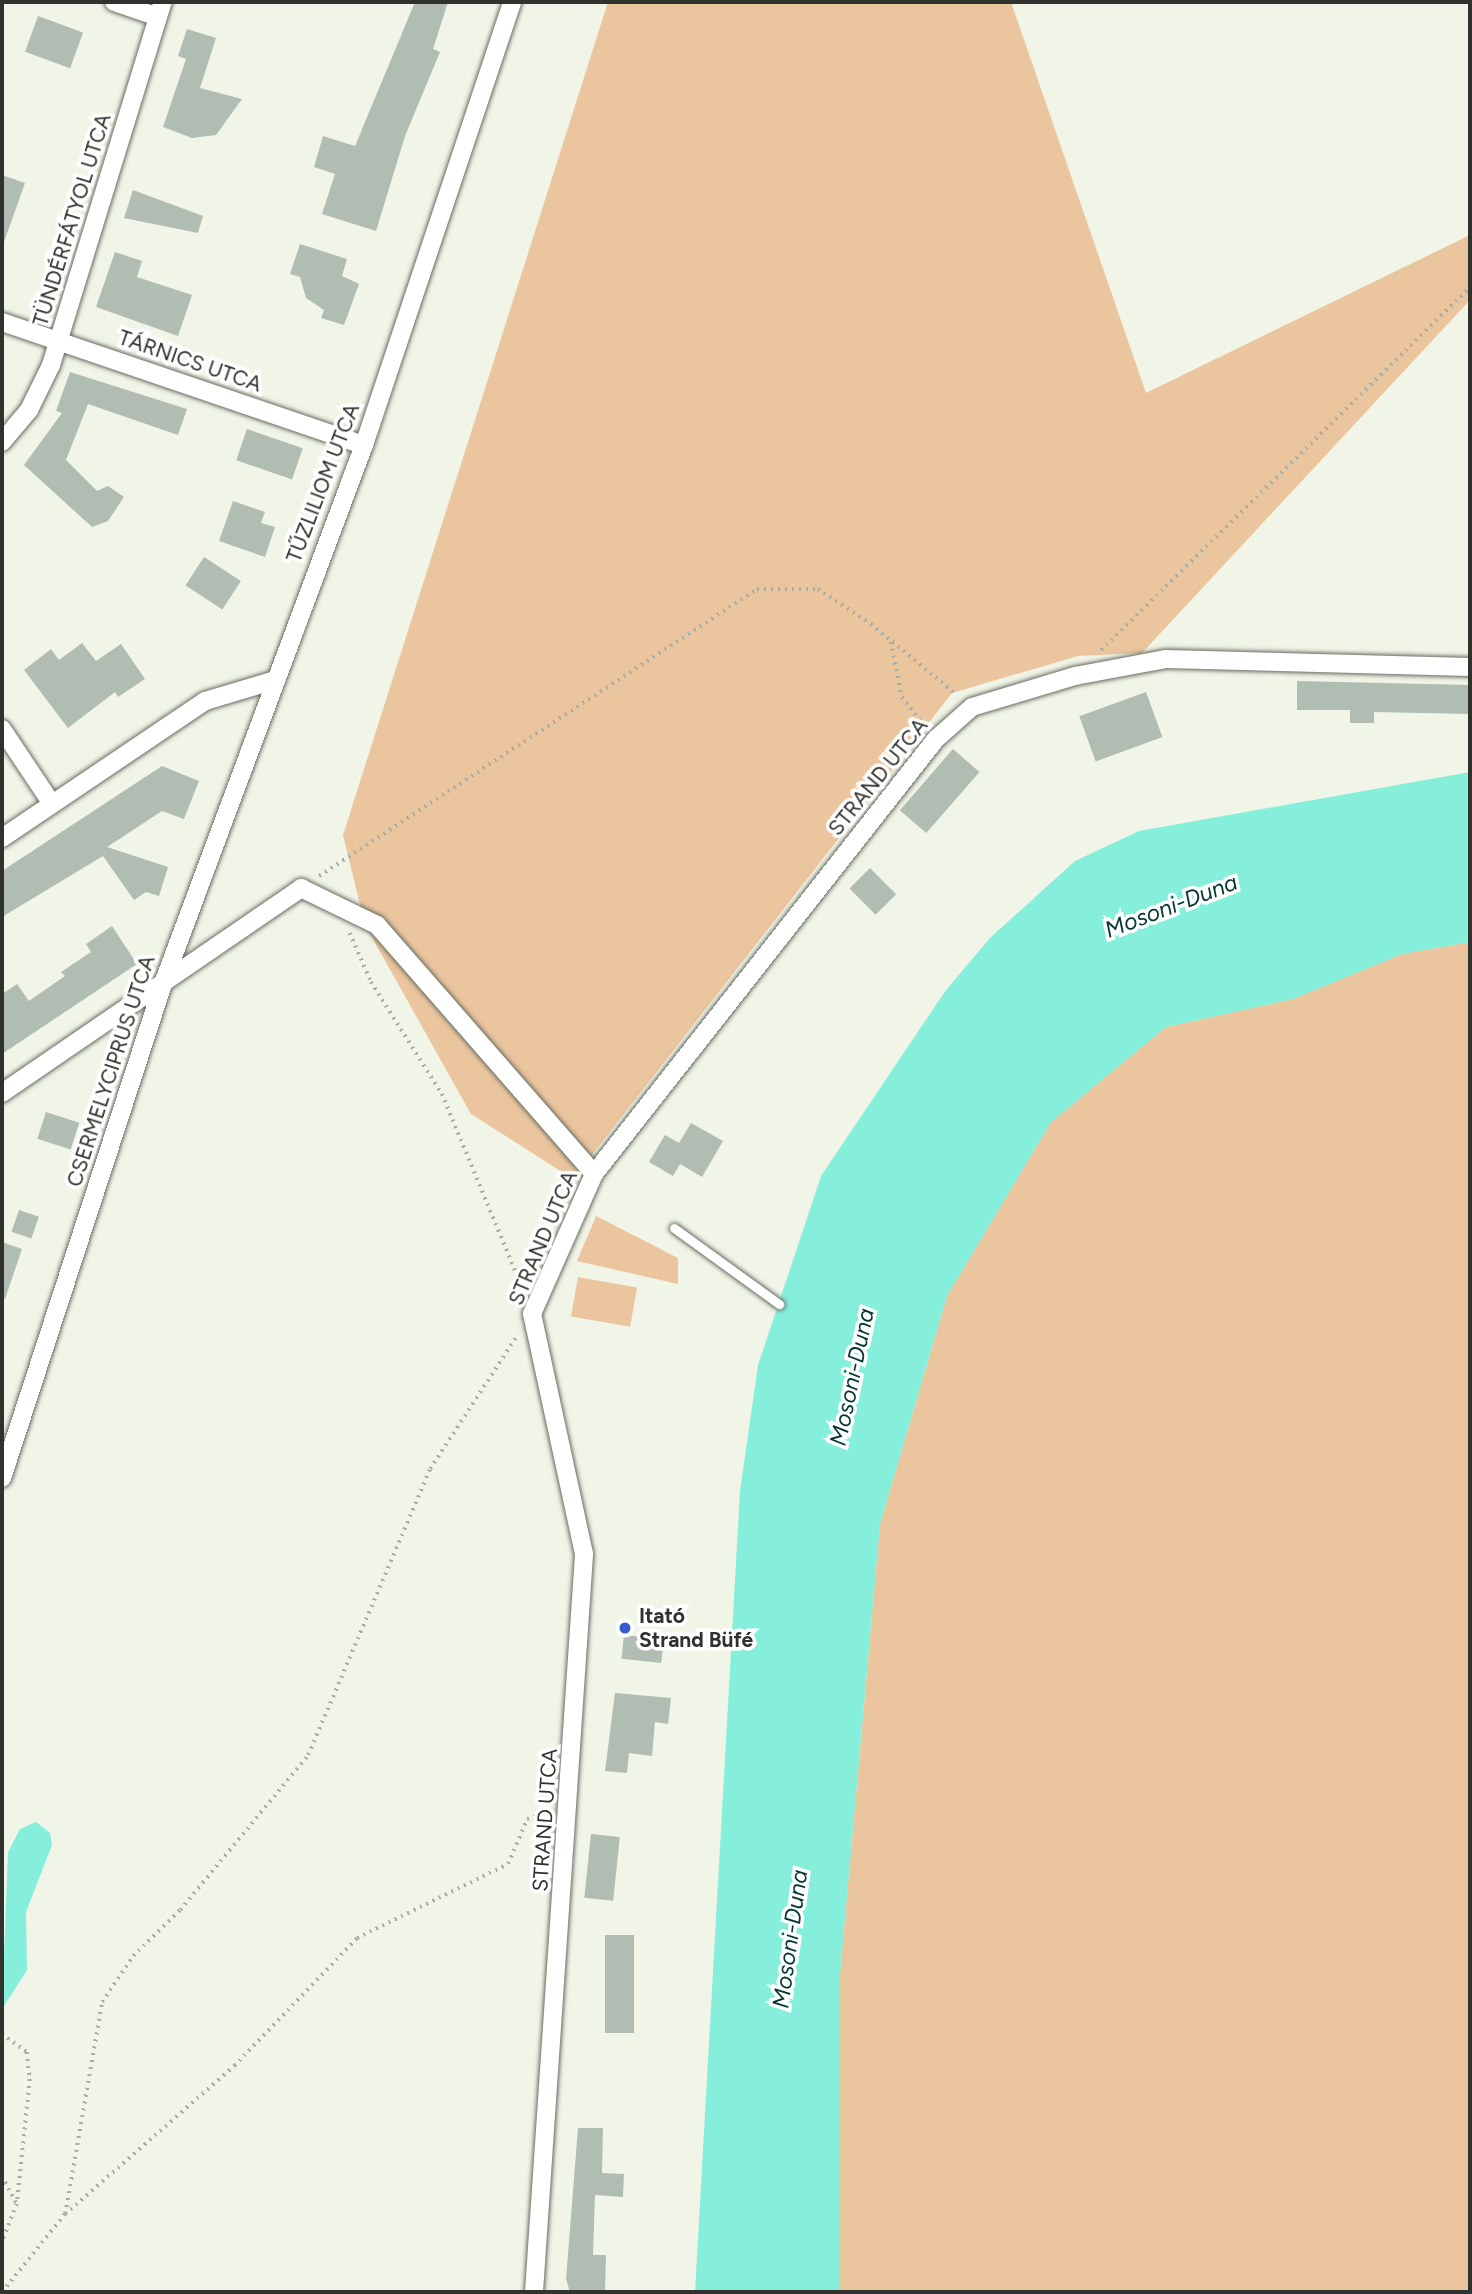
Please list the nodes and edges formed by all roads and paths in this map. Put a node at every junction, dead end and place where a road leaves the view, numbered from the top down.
1 (114, 2) edge
2 (512, 2) edge
3 (161, 9) edge
4 (1470, 287) edge
5 (2, 321) edge
6 (58, 340) junction
7 (2, 442) edge
8 (364, 445) junction
9 (891, 640) junction
10 (1470, 667) edge
11 (1075, 676) junction
12 (272, 681) junction
13 (972, 707) junction
14 (2, 729) edge
15 (936, 739) junction
16 (52, 804) junction
17 (2, 838) edge
18 (301, 888) junction
19 (339, 908) junction
20 (164, 981) junction
21 (2, 1093) edge
22 (594, 1174) junction
23 (674, 1228) dead end
24 (779, 1304) dead end
25 (532, 1314) junction
26 (2, 1478) edge
27 (569, 1807) junction
28 (2, 2034) edge
29 (2, 2176) edge
30 (17, 2204) junction
31 (65, 2214) junction
32 (2, 2242) edge
33 (2, 2292) edge
34 (534, 2292) edge

1 - 3 street
2 - 8 street, TŰZLILIOM UTCA
3 - 6 street, TÜNDÉRFÁTYOL UTCA
4 - 11 path
5 - 6 street, TÁRNICS UTCA
6 - 7 street, TÜNDÉRFÁTYOL UTCA
6 - 8 street, TÁRNICS UTCA
8 - 12 street, TŰZLILIOM UTCA
9 - 13 path
9 - 15 path
9 - 18 path
10 - 11 street, STRAND UTCA
11 - 13 street, STRAND UTCA
12 - 16 street
12 - 20 street, CSERMELYCIPRUS UTCA
13 - 15 street, STRAND UTCA
14 - 16 street
15 - 22 street, STRAND UTCA
16 - 17 street
18 - 19 street
18 - 20 street
19 - 22 street
19 - 25 path
20 - 21 street
20 - 26 street, CSERMELYCIPRUS UTCA
22 - 25 street, STRAND UTCA
23 - 24 lane
25 - 27 street, STRAND UTCA
25 - 31 path
27 - 31 path
27 - 34 street, STRAND UTCA
28 - 30 path
29 - 30 path
30 - 32 path
31 - 33 path

